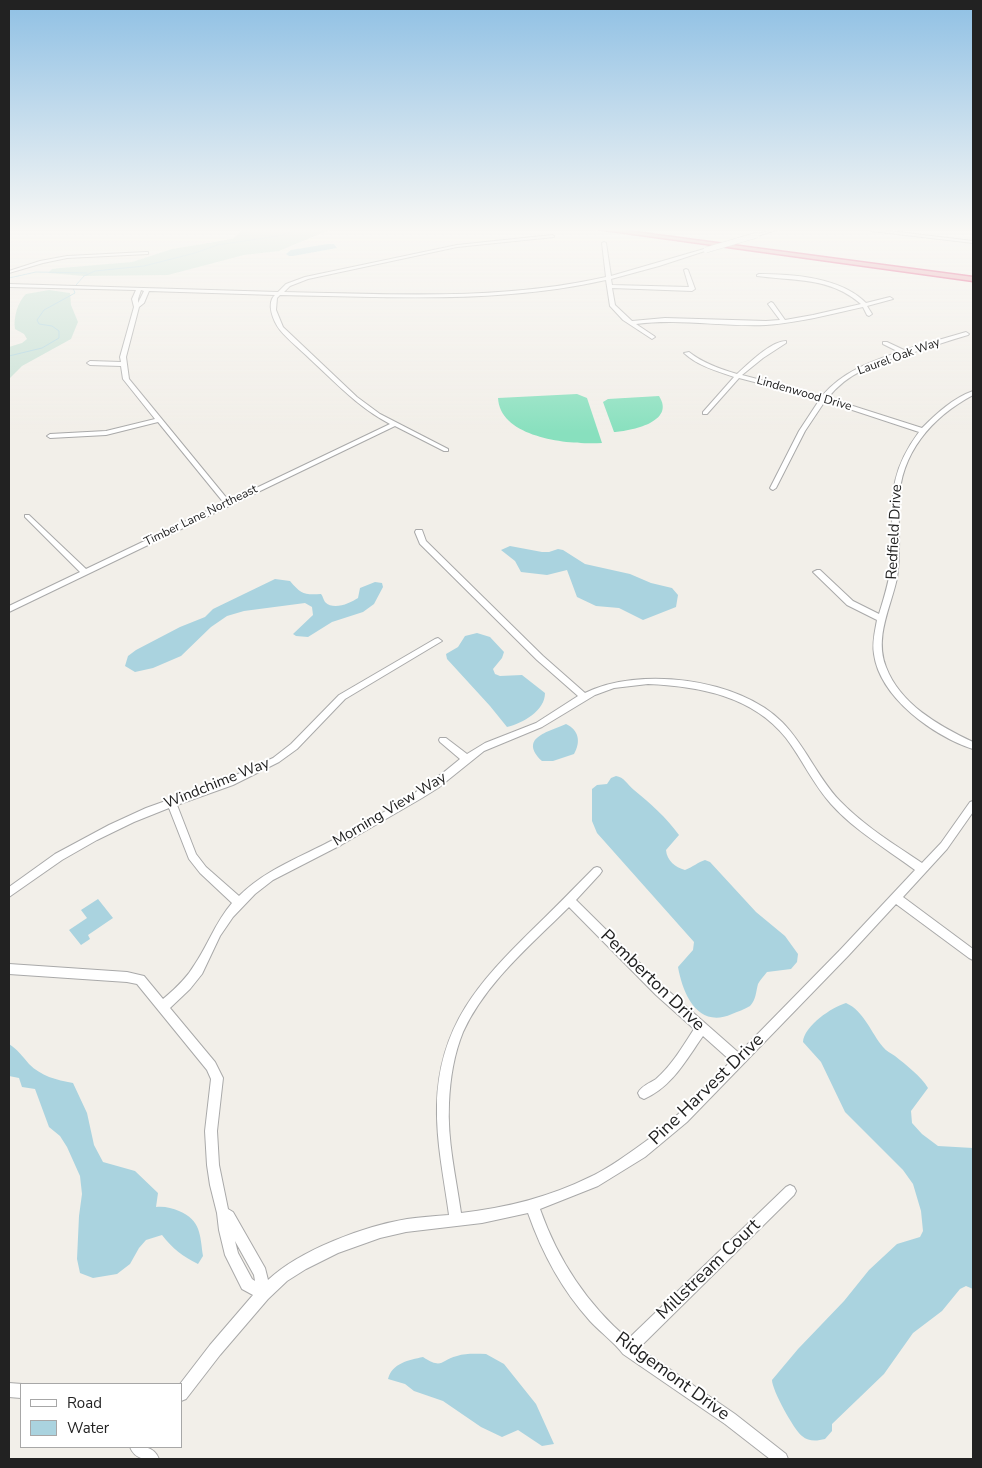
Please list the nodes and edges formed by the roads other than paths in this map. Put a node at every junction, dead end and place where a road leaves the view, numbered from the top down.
1 (136, 297) edge
2 (144, 297) edge
3 (276, 297) edge
4 (611, 297) edge
5 (854, 297) edge
6 (890, 299) dead end
7 (771, 304) dead end
8 (864, 304) junction
9 (137, 307) junction
10 (869, 314) dead end
11 (784, 322) junction
12 (631, 323) junction
13 (966, 334) dead end
14 (652, 337) dead end
15 (784, 342) dead end
16 (885, 342) dead end
17 (688, 353) dead end
18 (905, 353) junction
19 (90, 363) dead end
20 (123, 364) junction
21 (738, 375) junction
22 (973, 393) edge
23 (825, 399) junction
24 (705, 413) dead end
25 (159, 420) junction
26 (394, 424) junction
27 (923, 431) junction
28 (50, 436) dead end
29 (446, 450) dead end
30 (773, 488) dead end
31 (227, 503) junction
32 (27, 516) dead end
33 (419, 532) dead end
34 (85, 572) junction
35 (816, 572) dead end
36 (9, 609) edge
37 (882, 619) junction
38 (438, 641) dead end
39 (583, 696) junction
40 (443, 740) dead end
41 (973, 746) edge
42 (466, 759) junction
43 (172, 803) junction
44 (973, 805) edge
45 (922, 869) junction
46 (597, 871) dead end
47 (9, 893) edge
48 (896, 898) junction
49 (569, 900) junction
50 (239, 903) junction
51 (973, 955) edge
52 (9, 969) edge
53 (162, 1008) junction
54 (701, 1029) junction
55 (738, 1060) junction
56 (644, 1092) dead end
57 (790, 1191) dead end
58 (532, 1206) junction
59 (223, 1213) joint
60 (456, 1221) junction
61 (263, 1294) junction
62 (628, 1349) junction
63 (182, 1393) edge
64 (781, 1459) edge

1 - 9 street
2 - 9 street
3 - 26 street
4 - 12 street
5 - 8 street
6 - 8 street
7 - 11 street
8 - 10 street
8 - 11 street
9 - 20 street
11 - 12 street
12 - 14 street
13 - 18 street, Laurel Oak Way
15 - 21 street
16 - 18 street
17 - 21 street, Lindenwood Drive
18 - 23 street, Laurel Oak Way
19 - 20 street
20 - 25 street
21 - 23 street, Lindenwood Drive
21 - 24 street
22 - 27 street, Redfield Drive
23 - 27 street, Lindenwood Drive
23 - 30 street, Laurel Oak Way
25 - 28 street
25 - 31 street
26 - 29 street
26 - 31 street, Timber Lane Northeast
27 - 37 street, Redfield Drive
31 - 34 street, Timber Lane Northeast
32 - 34 street
33 - 39 street
34 - 36 street, Timber Lane Northeast
35 - 37 street
37 - 41 street, Redfield Drive
38 - 43 street, Windchime Way
39 - 42 street, Morning View Way
39 - 45 street, Morning View Way
40 - 42 street
42 - 50 street, Morning View Way
43 - 47 street, Windchime Way
43 - 50 street
44 - 45 street, Pine Harvest Drive
45 - 48 street, Pine Harvest Drive
46 - 49 street
48 - 51 street
48 - 55 street, Pine Harvest Drive
49 - 54 street, Pemberton Drive
49 - 60 street
50 - 53 street, Morning View Way
52 - 53 street
53 - 59 street
54 - 55 street, Pemberton Drive
54 - 56 street
55 - 58 street, Pine Harvest Drive
57 - 62 street, Millstream Court
58 - 60 street, Pine Harvest Drive
58 - 62 street, Ridgemont Drive
59 - 61 street
60 - 61 street, Pine Harvest Drive
61 - 63 street, Pine Harvest Drive
62 - 64 street, Ridgemont Drive

